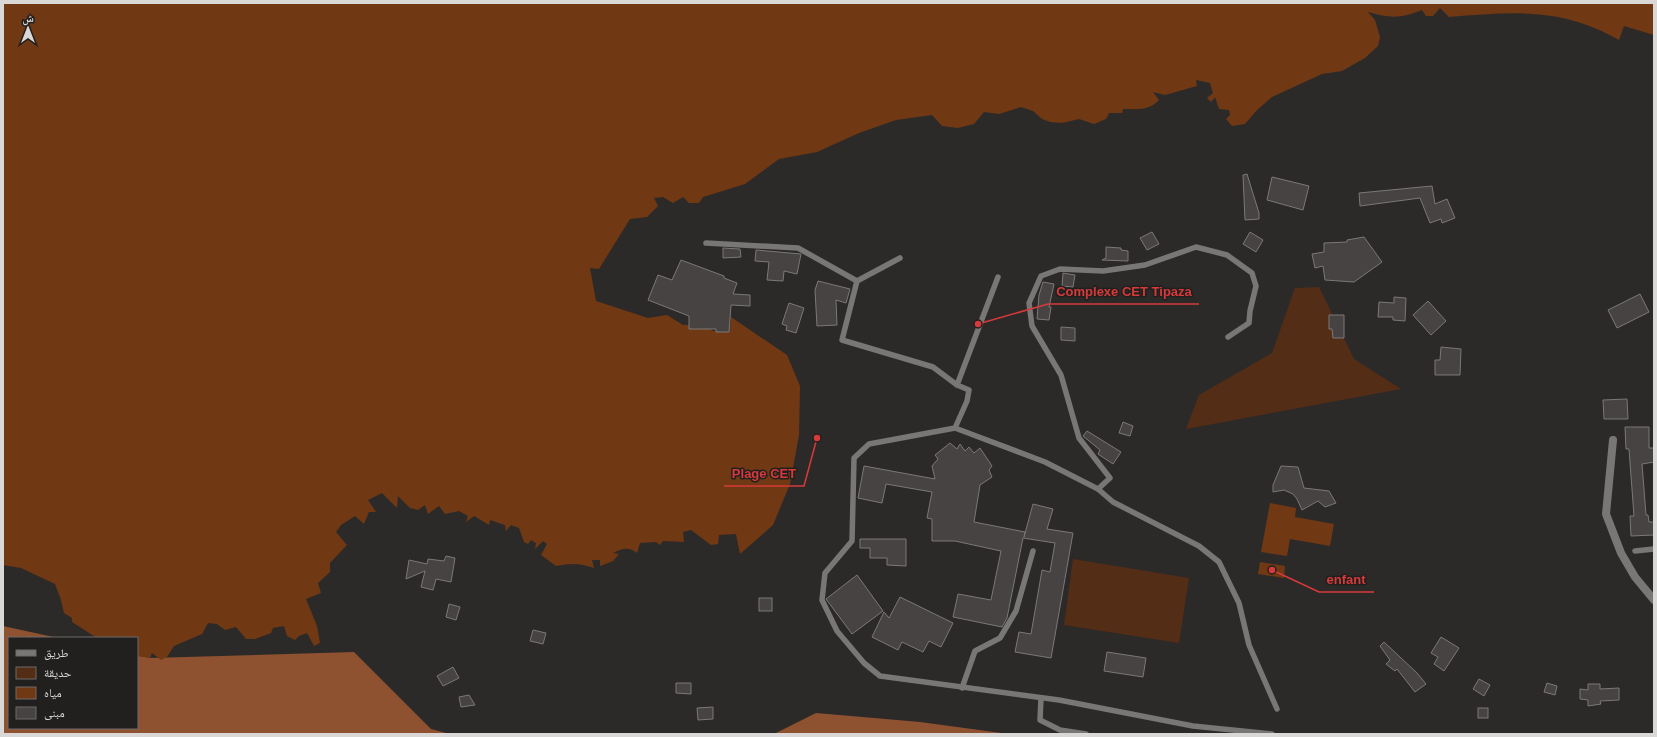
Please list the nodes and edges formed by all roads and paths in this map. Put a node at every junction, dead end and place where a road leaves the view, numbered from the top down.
1 (706, 243) dead end
2 (900, 258) dead end
3 (998, 276) dead end
4 (857, 281) junction
5 (1228, 337) dead end
6 (957, 385) junction
7 (954, 428) junction
8 (1613, 440) dead end
9 (1098, 489) junction
10 (1654, 549) edge
11 (1033, 551) dead end
12 (1635, 551) dead end
13 (1654, 600) edge
14 (962, 688) junction
15 (1041, 698) junction
16 (1277, 709) dead end
17 (1086, 734) edge
18 (1272, 734) edge

1 - 4 lane
2 - 4 lane
3 - 6 lane
4 - 6 lane
5 - 9 lane
6 - 7 lane
7 - 9 lane
7 - 14 lane
8 - 13 street
9 - 16 lane
10 - 12 lane
11 - 14 lane
14 - 15 lane
15 - 17 lane
15 - 18 lane

